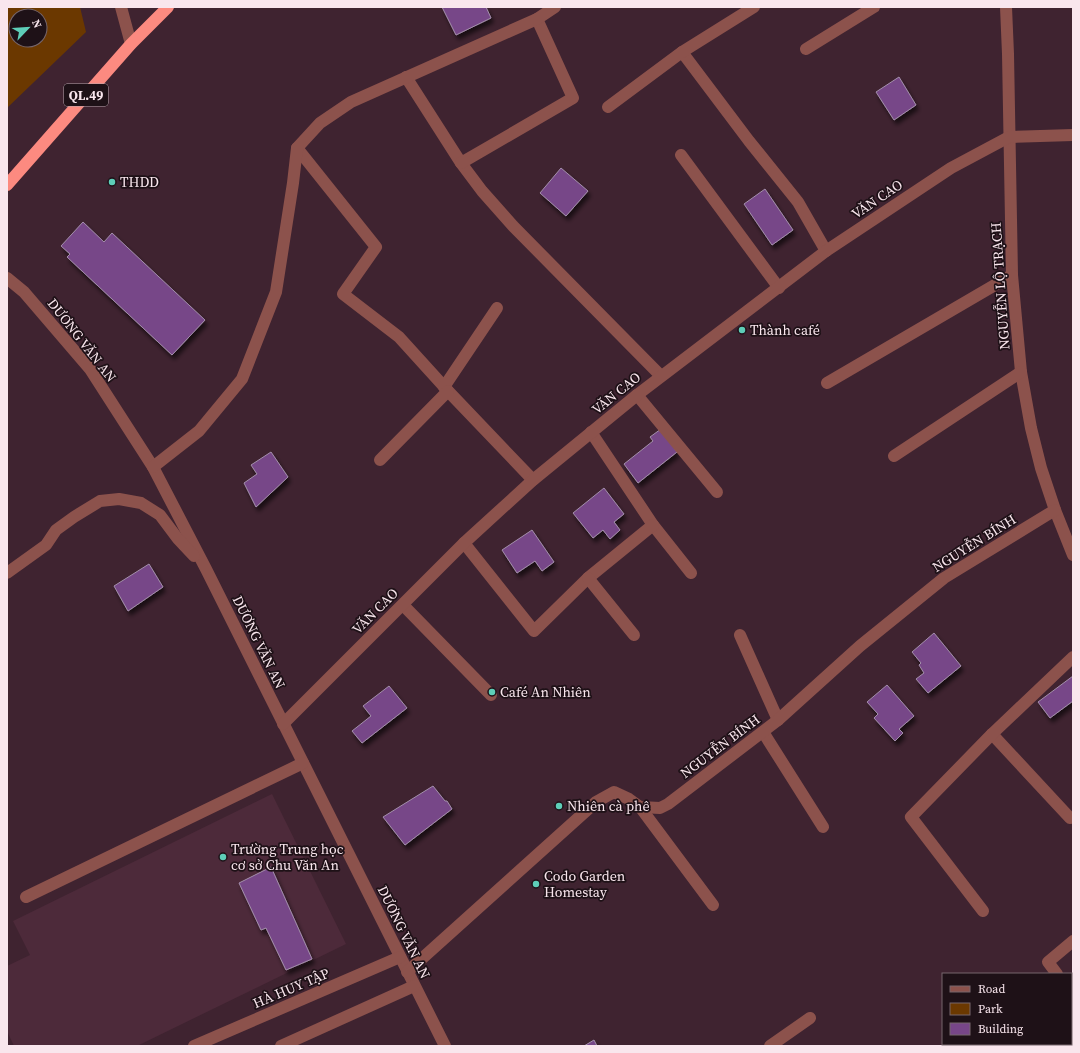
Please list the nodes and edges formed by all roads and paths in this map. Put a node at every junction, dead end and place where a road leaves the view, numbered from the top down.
1 (121, 7) edge
2 (168, 7) edge
3 (555, 7) edge
4 (754, 7) edge
5 (874, 7) edge
6 (1006, 7) edge
7 (537, 19) junction
8 (131, 44) junction
9 (806, 49) dead end
10 (682, 52) junction
11 (406, 77) junction
12 (608, 107) dead end
13 (1073, 135) edge
14 (1009, 137) junction
15 (297, 148) junction
16 (681, 155) dead end
17 (461, 163) junction
18 (7, 185) edge
19 (826, 251) junction
20 (1012, 275) junction
21 (7, 278) edge
22 (779, 288) junction
23 (497, 308) dead end
24 (1021, 372) junction
25 (662, 376) junction
26 (827, 383) dead end
27 (446, 389) junction
28 (637, 395) junction
29 (591, 432) junction
30 (894, 456) dead end
31 (380, 460) dead end
32 (153, 467) junction
33 (533, 480) junction
34 (717, 492) dead end
35 (1055, 510) junction
36 (653, 525) junction
37 (464, 543) junction
38 (1073, 555) edge
39 (206, 569) junction
40 (7, 573) edge
41 (692, 573) dead end
42 (588, 578) junction
43 (403, 605) junction
44 (634, 635) dead end
45 (740, 635) dead end
46 (1073, 657) edge
47 (491, 695) dead end
48 (778, 720) junction
49 (283, 724) junction
50 (763, 732) junction
51 (992, 734) junction
52 (303, 763) junction
53 (640, 806) junction
54 (1070, 818) dead end
55 (823, 827) dead end
56 (26, 897) dead end
57 (713, 905) dead end
58 (983, 911) dead end
59 (1073, 941) edge
60 (400, 957) junction
61 (407, 972) junction
62 (1056, 973) edge
63 (414, 986) junction
64 (810, 1018) dead end
65 (194, 1046) edge
66 (281, 1046) edge
67 (445, 1046) edge
68 (770, 1046) edge

1 - 8 street
2 - 8 highway, QL.49
3 - 7 street
4 - 10 street
5 - 9 street
6 - 14 street, NGUYỄN LỘ TRẠCH
7 - 11 street
7 - 17 street
8 - 18 highway, QL.49
10 - 12 street
10 - 19 street
11 - 15 street
11 - 17 street
13 - 14 street
14 - 19 street, VĂN CAO
14 - 20 street, NGUYỄN LỘ TRẠCH
15 - 27 street
15 - 32 street
16 - 22 street
17 - 25 street
19 - 22 street, VĂN CAO
20 - 24 street, NGUYỄN LỘ TRẠCH
20 - 26 street
21 - 32 street, DƯƠNG VĂN AN
22 - 25 street, VĂN CAO
23 - 27 street
24 - 30 street
24 - 35 street, NGUYỄN LỘ TRẠCH
25 - 28 street, VĂN CAO
27 - 31 street
27 - 33 street
28 - 29 street, VĂN CAO
28 - 34 street
29 - 33 street, VĂN CAO
29 - 36 street
32 - 39 street, DƯƠNG VĂN AN
33 - 37 street, VĂN CAO
35 - 38 street, NGUYỄN LỘ TRẠCH
35 - 48 street, NGUYỄN BÍNH
36 - 41 street
36 - 42 street
37 - 42 street
37 - 43 street, VĂN CAO
39 - 40 street
39 - 49 street, DƯƠNG VĂN AN
42 - 44 street
43 - 47 street
43 - 49 street, VĂN CAO
45 - 48 street
46 - 51 street
48 - 50 street, NGUYỄN BÍNH
49 - 52 street, DƯƠNG VĂN AN
50 - 53 street, NGUYỄN BÍNH
50 - 55 street
51 - 54 street
51 - 58 street
52 - 56 street
52 - 60 street, DƯƠNG VĂN AN
53 - 57 street
53 - 61 street, NGUYỄN BÍNH
59 - 62 street
60 - 61 street, DƯƠNG VĂN AN
60 - 65 street, HÀ HUY TẬP
61 - 63 street, DƯƠNG VĂN AN
63 - 66 street
63 - 67 street, DƯƠNG VĂN AN
64 - 68 street

